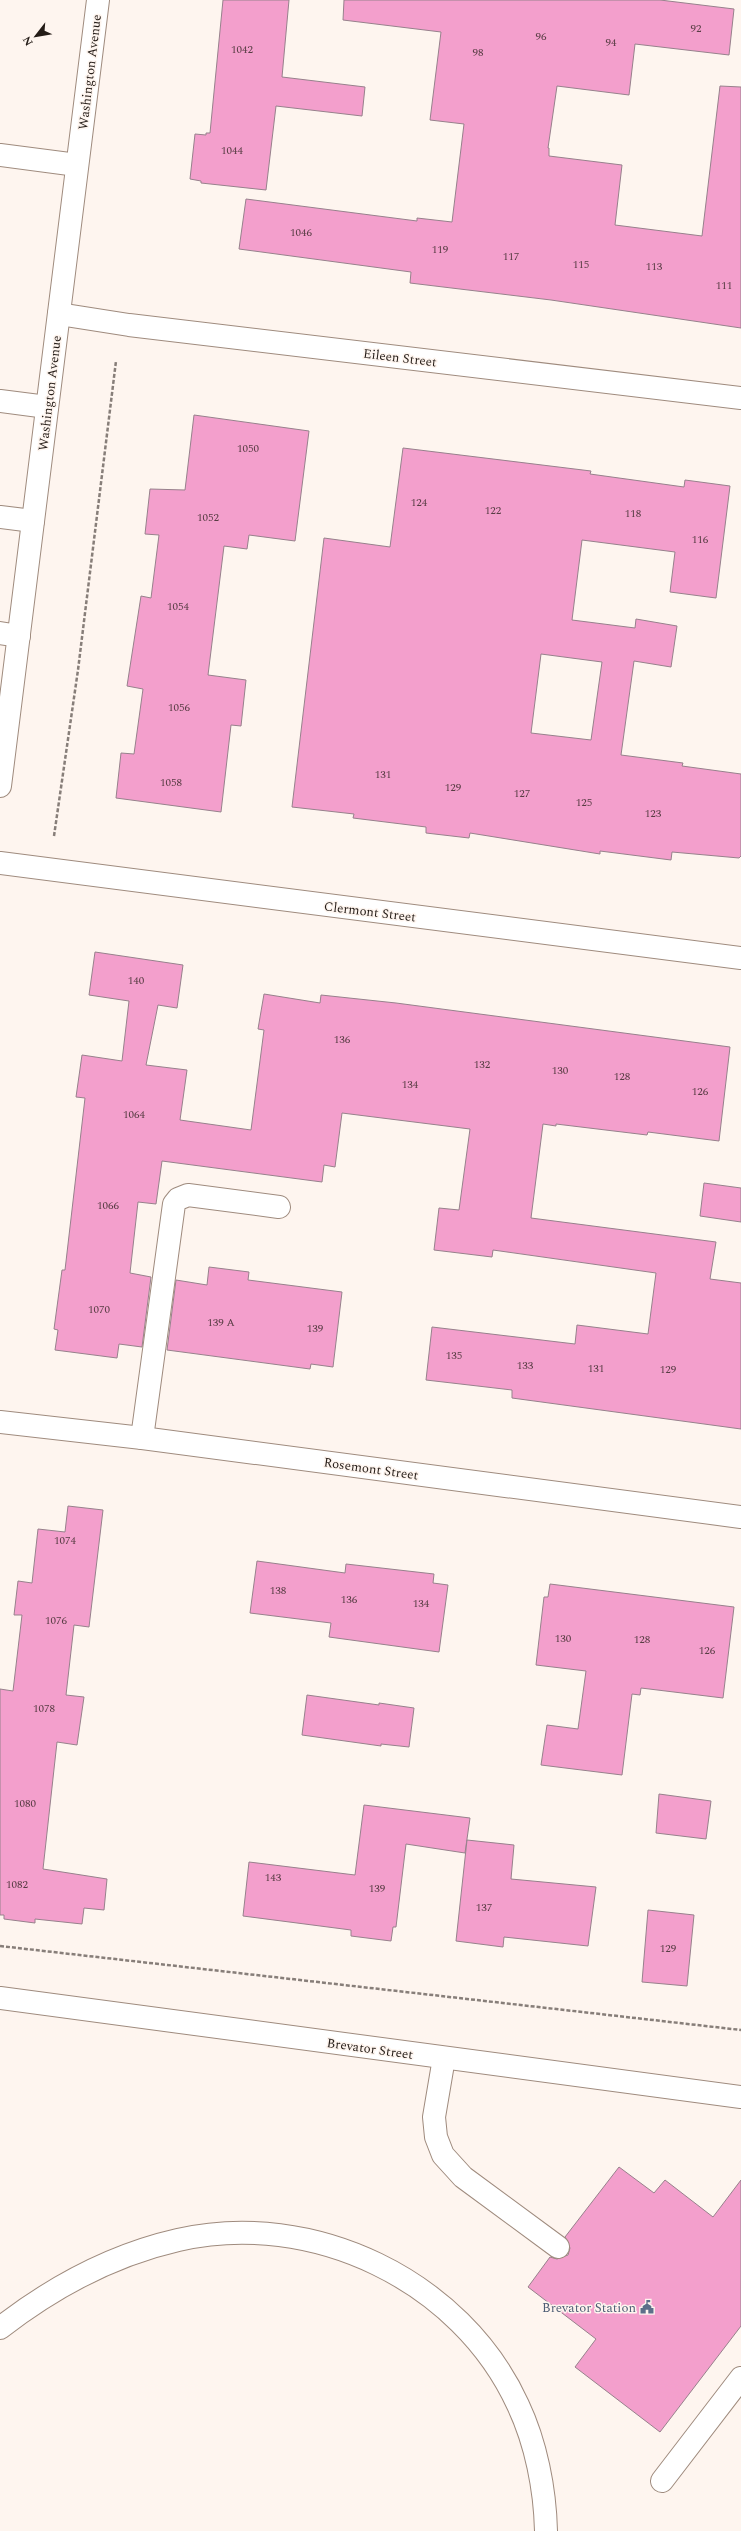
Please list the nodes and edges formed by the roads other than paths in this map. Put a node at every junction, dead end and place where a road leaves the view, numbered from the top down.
1 (98, 0) edge
2 (0, 155) edge
3 (77, 165) junction
4 (59, 314) junction
5 (741, 398) edge
6 (0, 401) edge
7 (47, 406) junction
8 (0, 517) edge
9 (33, 522) junction
10 (9, 635) edge
11 (0, 786) edge
12 (0, 863) edge
13 (741, 958) edge
14 (279, 1207) dead end
15 (0, 1422) edge
16 (142, 1438) junction
17 (741, 1517) edge
18 (0, 1998) edge
19 (444, 2058) junction
20 (741, 2097) edge
21 (558, 2247) dead end
22 (0, 2328) edge
23 (741, 2378) edge
24 (662, 2481) dead end
25 (546, 2531) edge

1 - 3 main road, Washington Avenue
2 - 3 main road
3 - 4 main road, Washington Avenue
4 - 5 main road, Eileen Street
4 - 7 main road, Washington Avenue
6 - 7 main road
7 - 9 main road, Washington Avenue
8 - 9 main road
9 - 10 main road, Washington Avenue
10 - 11 main road, Washington Avenue
12 - 13 main road, Clermont Street
14 - 16 main road
15 - 16 main road, Rosemont Street
16 - 17 main road, Rosemont Street
18 - 19 main road, Brevator Street
19 - 20 main road, Brevator Street
19 - 21 main road
22 - 25 main road
23 - 24 main road

